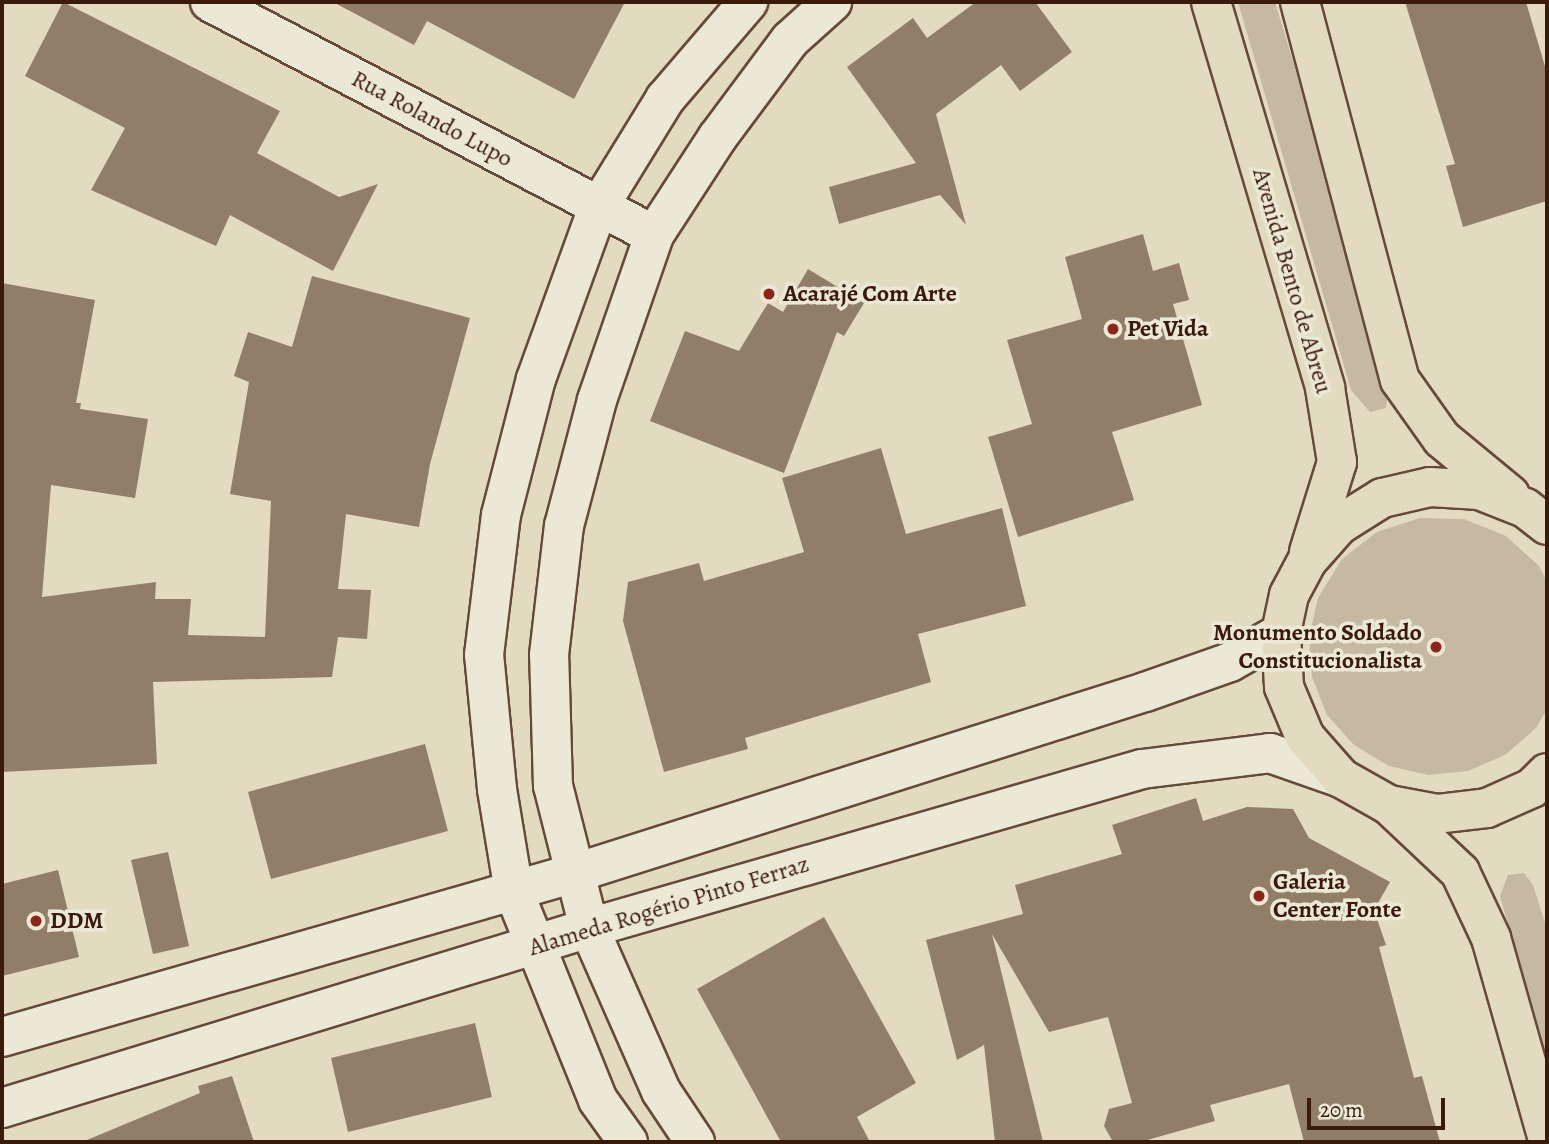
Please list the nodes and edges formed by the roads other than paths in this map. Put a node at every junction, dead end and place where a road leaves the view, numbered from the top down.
1 (210, 2) edge
2 (748, 2) edge
3 (832, 2) edge
4 (1211, 2) edge
5 (1300, 2) edge
6 (598, 208) junction
7 (654, 235) junction
8 (1536, 517) edge
9 (1307, 561) junction
10 (1281, 633) junction
11 (1547, 773) edge
12 (1341, 778) junction
13 (1389, 805) junction
14 (576, 873) junction
15 (514, 892) junction
16 (589, 928) junction
17 (533, 947) junction
18 (2, 1037) edge
19 (2, 1108) edge
20 (1547, 1136) edge
21 (628, 1142) edge
22 (695, 1142) edge

1 - 6 street, Rua Rolando Lupo
2 - 6 street
3 - 7 street
4 - 9 main road, Avenida Bento de Abreu
5 - 8 main road
6 - 7 street, Rua Rolando Lupo
6 - 15 street
7 - 14 street
8 - 9 main road
9 - 10 main road
10 - 12 main road
10 - 14 street
11 - 13 main road
12 - 13 main road
12 - 16 street, Alameda Rogério Pinto Ferraz
13 - 20 main road
14 - 15 street
14 - 16 street
15 - 17 street
15 - 18 street
16 - 17 street, Alameda Rogério Pinto Ferraz
16 - 22 street
17 - 19 street, Alameda Rogério Pinto Ferraz
17 - 21 street

